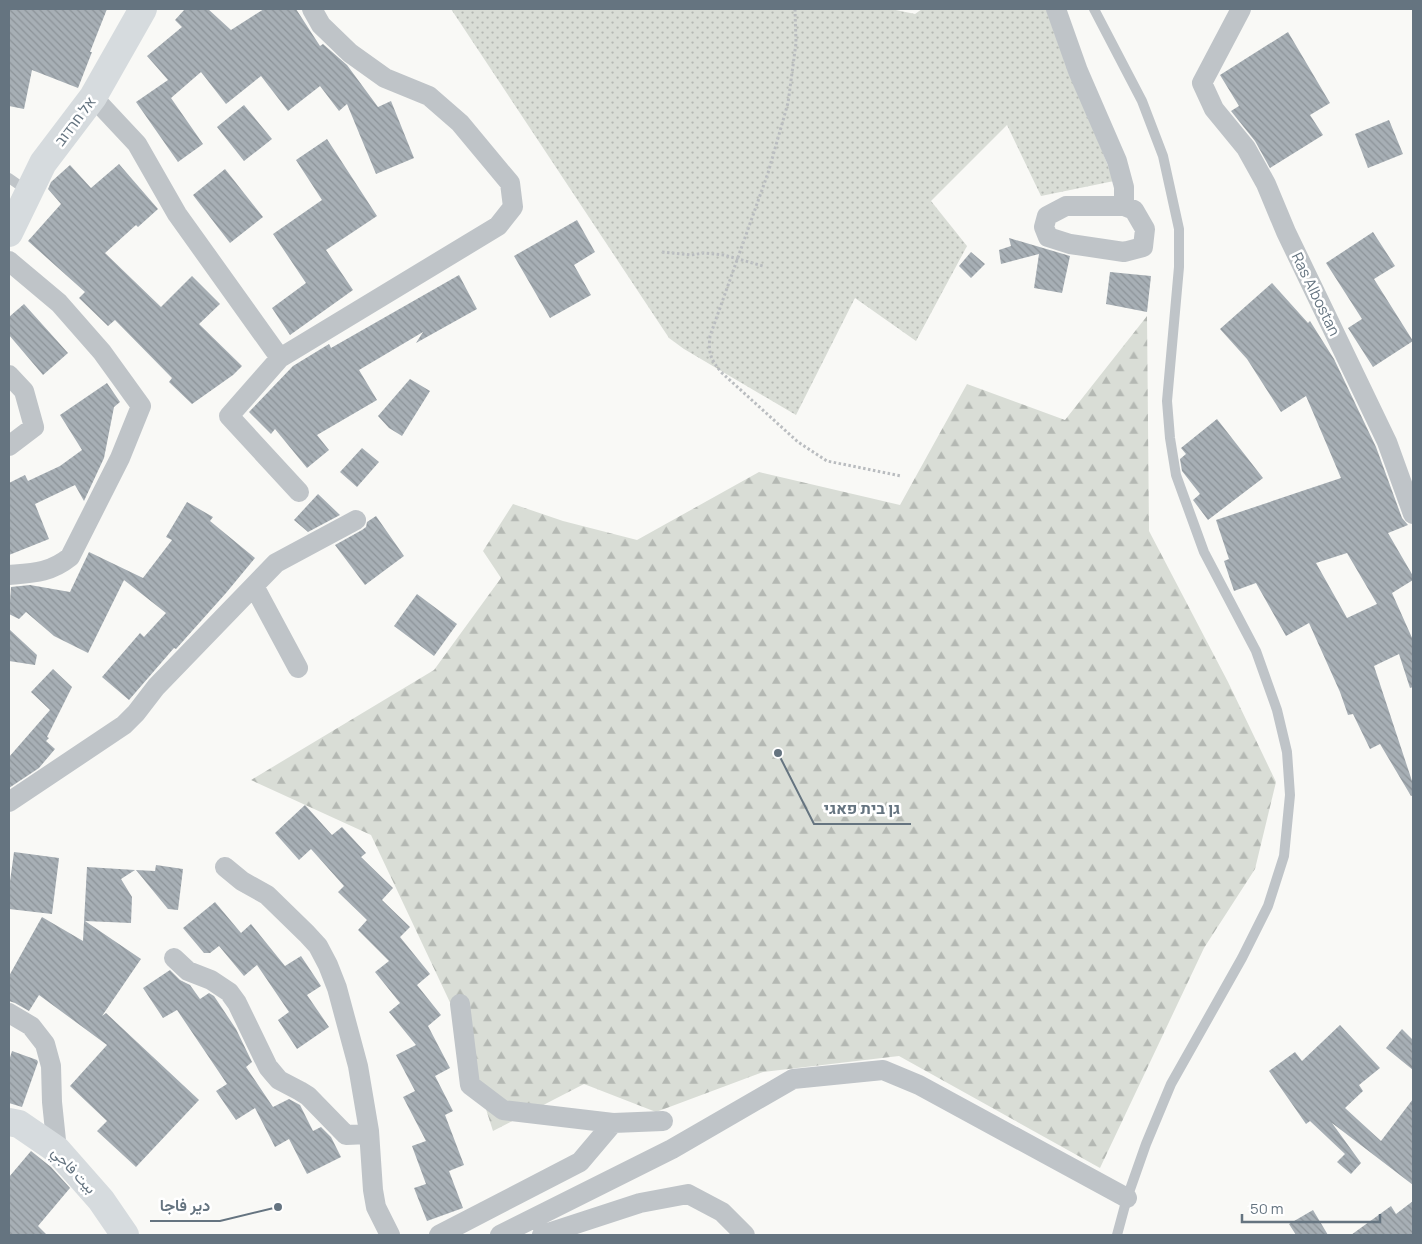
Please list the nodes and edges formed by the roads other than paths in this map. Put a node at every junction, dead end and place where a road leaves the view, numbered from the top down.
1 (143, 9) edge
2 (312, 9) edge
3 (1056, 9) edge
4 (1094, 9) edge
5 (1241, 9) edge
6 (93, 97) junction
7 (19, 185) edge
8 (1124, 206) dead end
9 (9, 233) edge
10 (9, 260) edge
11 (280, 358) junction
12 (9, 375) edge
13 (9, 446) edge
14 (298, 492) dead end
15 (1413, 514) edge
16 (356, 520) dead end
17 (9, 575) edge
18 (254, 586) junction
19 (298, 668) dead end
20 (9, 802) edge
21 (225, 867) dead end
22 (174, 958) dead end
23 (460, 1004) dead end
24 (9, 1013) edge
25 (663, 1121) dead end
26 (9, 1122) edge
27 (613, 1123) junction
28 (369, 1134) junction
29 (58, 1150) junction
30 (1127, 1198) junction
31 (125, 1235) edge
32 (390, 1235) edge
33 (439, 1235) edge
34 (504, 1235) edge
35 (542, 1235) edge
36 (744, 1235) edge
37 (1117, 1235) edge

1 - 6 street, אל חרדוב
2 - 11 street
3 - 8 street
4 - 30 lane
5 - 15 street, Ras Albostan
6 - 7 street, אל חרדוב
6 - 11 street
7 - 9 street, אל חרדוב
10 - 17 street
11 - 14 street
12 - 13 street
16 - 18 street
18 - 19 street
18 - 20 street
21 - 28 street
22 - 28 street
23 - 27 street
24 - 29 street
25 - 27 street
26 - 29 street, بيت فاجي
27 - 33 street
28 - 32 street
29 - 31 street, بيت فاجي
30 - 34 street
30 - 37 lane
35 - 36 street

